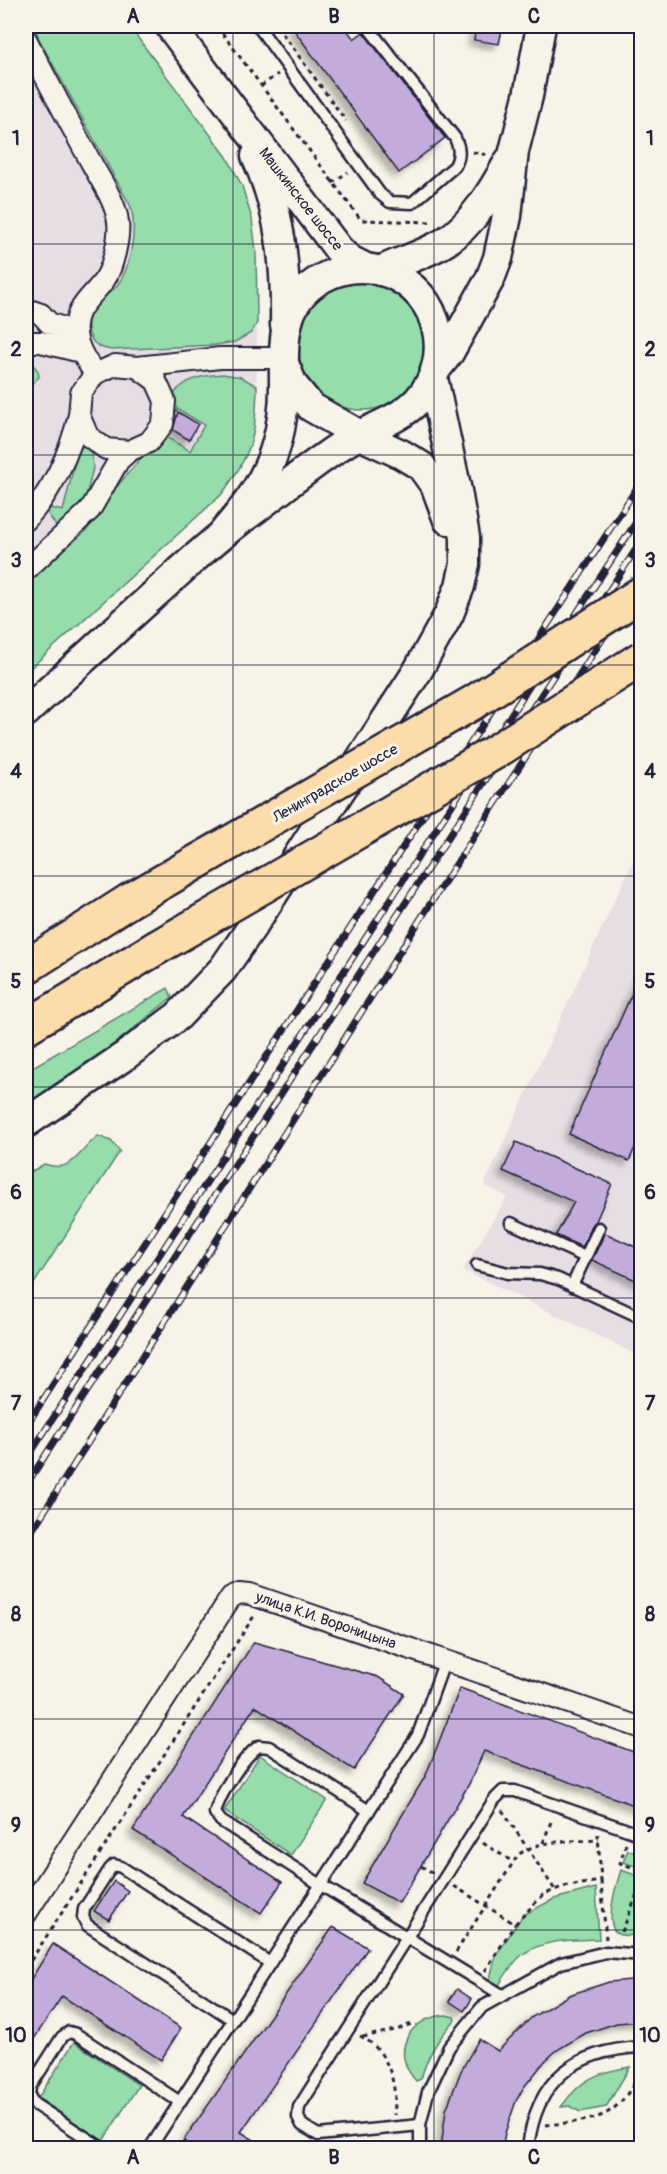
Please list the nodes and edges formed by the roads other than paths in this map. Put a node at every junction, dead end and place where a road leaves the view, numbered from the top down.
1 (170, 26) edge
2 (258, 26) edge
3 (367, 26) edge
4 (541, 26) edge
5 (26, 39) edge
6 (242, 124) junction
7 (505, 154) junction
8 (373, 269) junction
9 (28, 310) edge
10 (284, 330) junction
11 (75, 332) junction
12 (26, 342) edge
13 (81, 352) junction
14 (284, 358) junction
15 (137, 367) junction
16 (94, 374) junction
17 (434, 374) junction
18 (79, 415) junction
19 (359, 426) junction
20 (129, 451) junction
21 (26, 520) edge
22 (223, 533) junction
23 (26, 570) edge
24 (642, 593) edge
25 (449, 614) junction
26 (642, 658) edge
27 (26, 712) edge
28 (26, 967) edge
29 (26, 1027) edge
30 (26, 1123) edge
31 (511, 1223) dead end
32 (599, 1228) dead end
33 (585, 1257) junction
34 (477, 1265) dead end
35 (572, 1286) junction
36 (642, 1318) edge
37 (445, 1660) junction
38 (642, 1728) edge
39 (369, 1811) junction
40 (636, 1833) edge
41 (321, 1885) junction
42 (26, 1914) edge
43 (407, 1937) junction
44 (642, 1954) edge
45 (270, 1963) junction
46 (502, 1995) junction
47 (233, 2020) junction
48 (642, 2047) edge
49 (180, 2102) junction
50 (420, 2125) junction
51 (102, 2148) edge
52 (150, 2148) edge
53 (420, 2148) edge
54 (528, 2148) edge

1 - 6 main road, Машкинское шоссе
2 - 3 lane
4 - 7 main road
5 - 11 street
6 - 8 main road, Машкинское шоссе
6 - 10 main road, Машкинское шоссе
7 - 8 main road
7 - 17 main road
8 - 10 main road
8 - 17 main road
9 - 11 street
10 - 14 main road
11 - 13 street
12 - 13 street
13 - 16 street
14 - 15 street
14 - 19 main road
14 - 22 main road
15 - 16 street
15 - 20 street
16 - 18 street
17 - 19 main road
17 - 25 main road
18 - 20 street
18 - 21 street
19 - 22 main road
19 - 25 main road
20 - 23 street
22 - 27 main road
24 - 28 highway, Ленинградское шоссе, bridge
25 - 30 main road
26 - 29 highway, bridge
31 - 33 lane
32 - 33 lane
33 - 35 lane
34 - 35 lane
35 - 36 lane
37 - 38 street, улица К.И. Вороницына
37 - 39 lane
37 - 42 street, улица К.И. Вороницына
39 - 41 lane
39 - 41 lane
40 - 43 lane
41 - 43 lane
41 - 45 lane
43 - 46 lane
43 - 50 lane
44 - 46 lane
45 - 47 lane
45 - 47 lane
46 - 50 lane
47 - 49 lane
48 - 54 lane
49 - 51 lane
49 - 52 lane
50 - 53 lane

